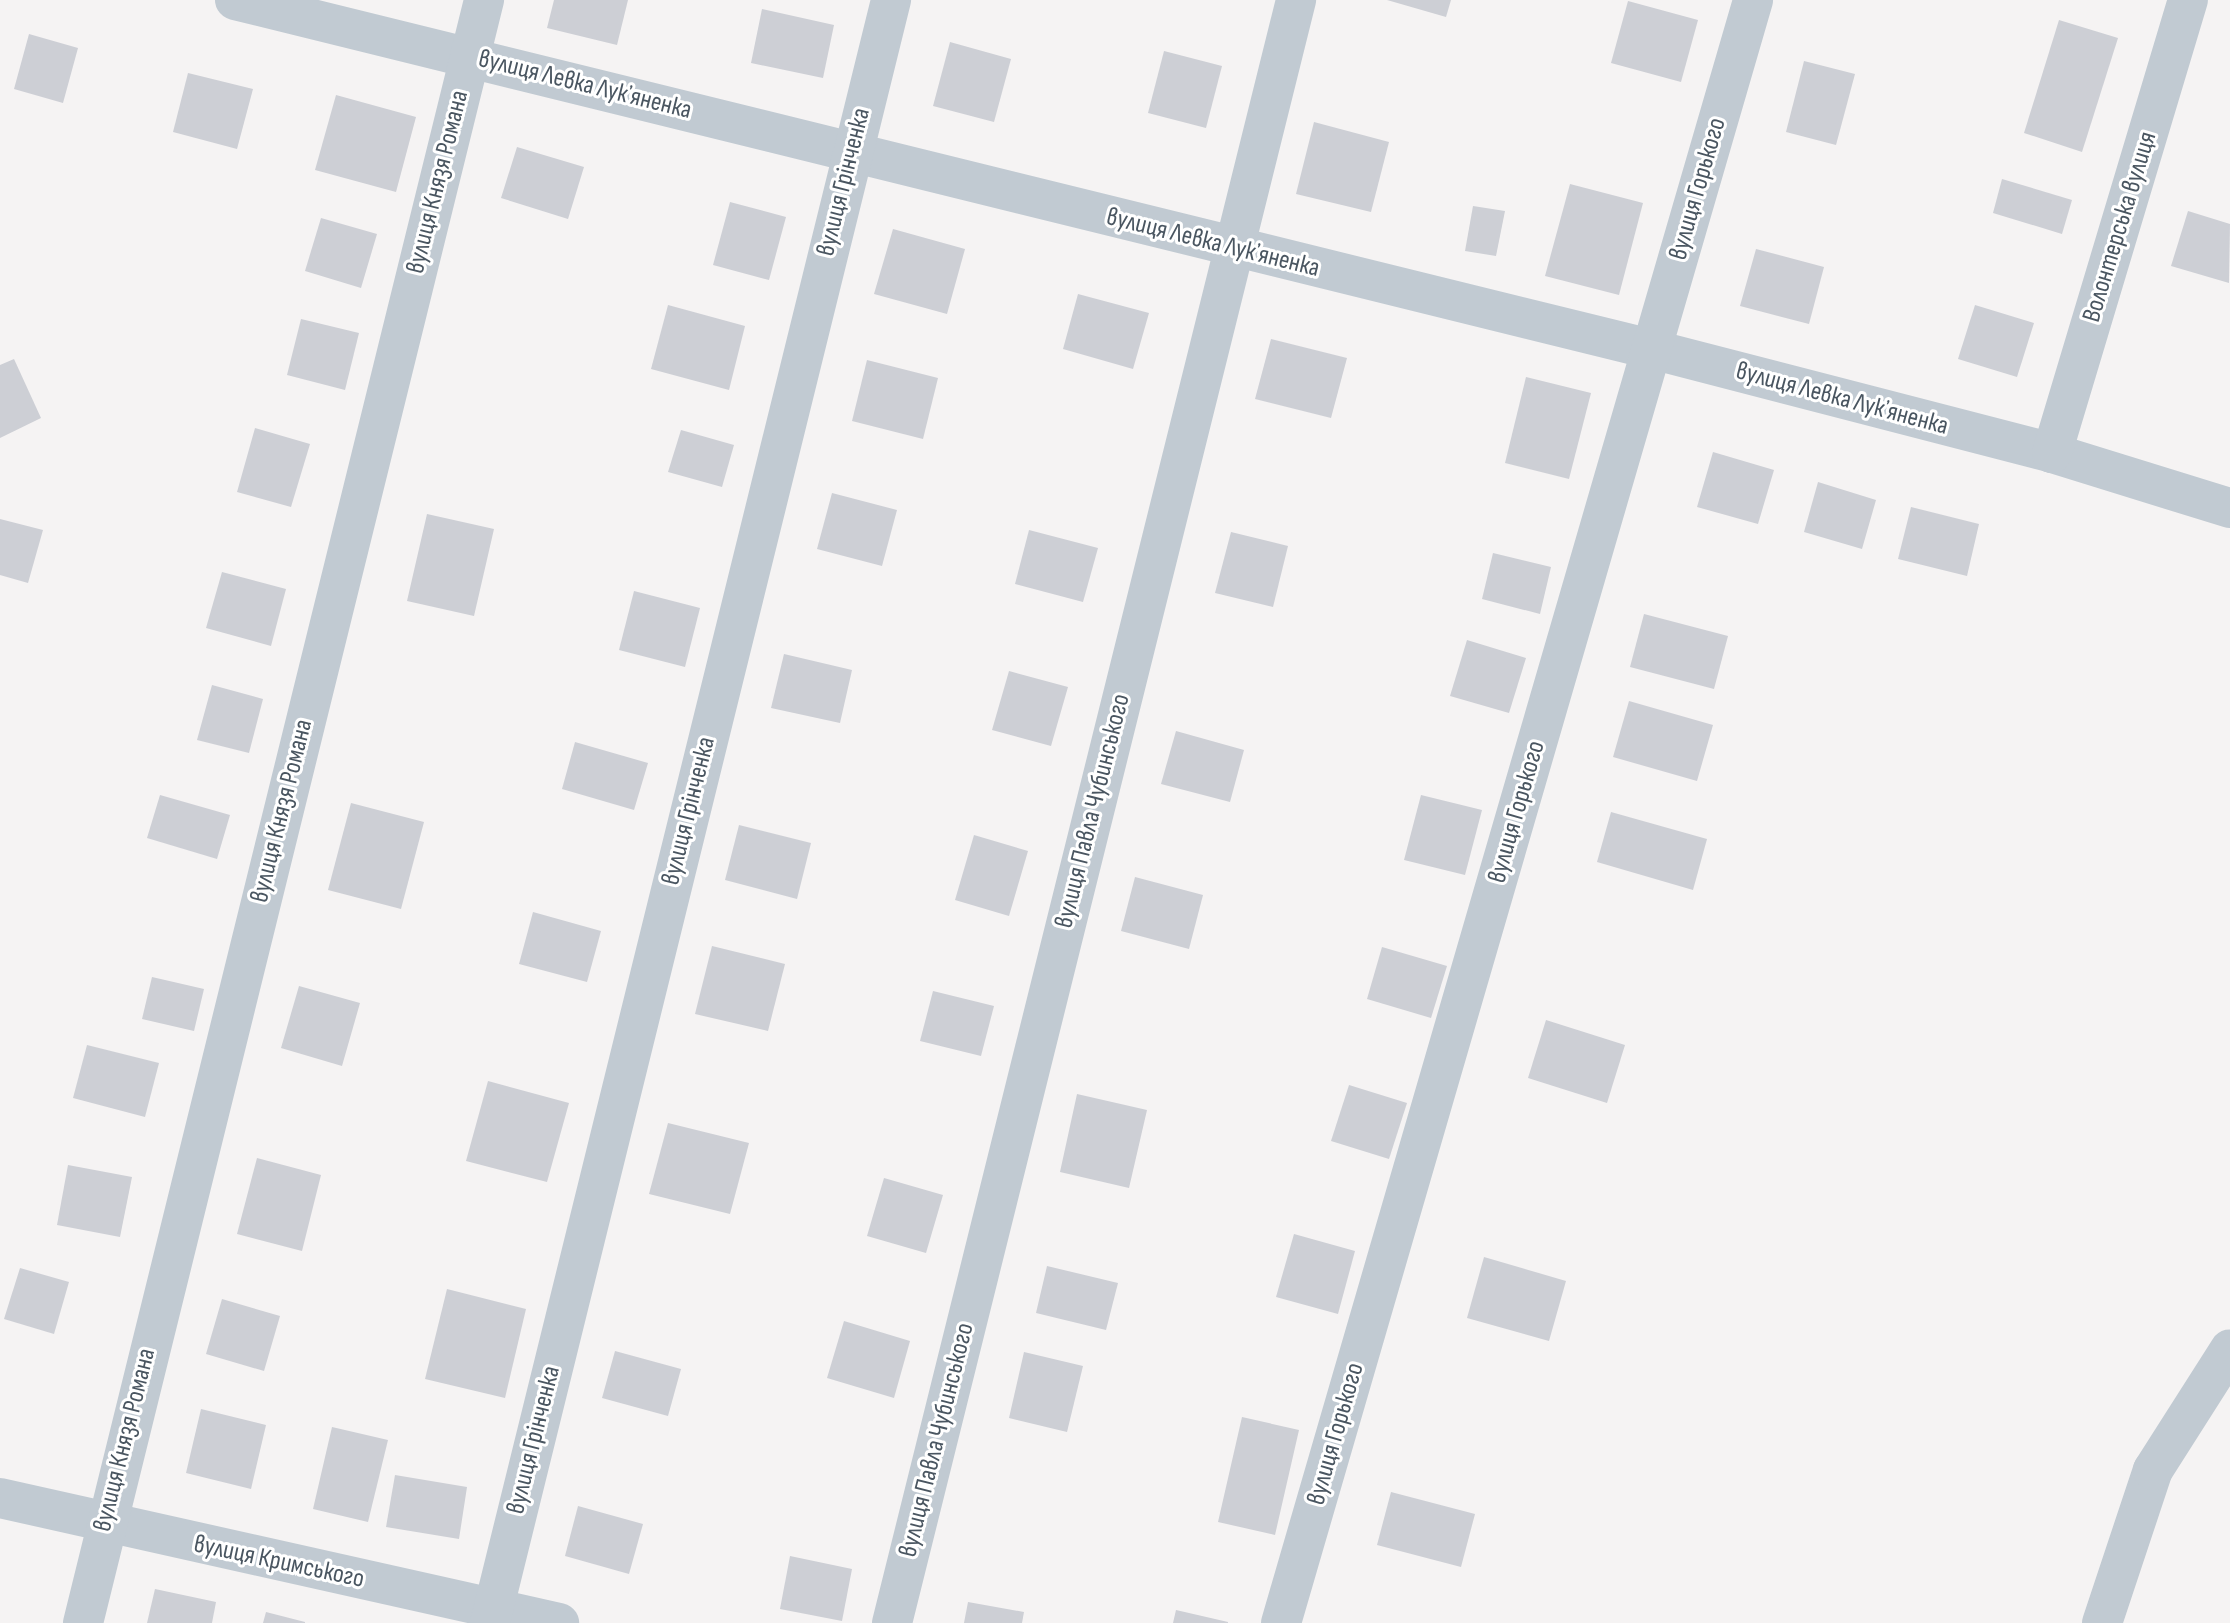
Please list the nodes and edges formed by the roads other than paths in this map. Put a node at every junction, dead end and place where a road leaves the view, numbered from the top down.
1 (235, 0) edge
2 (484, 0) edge
3 (891, 0) edge
4 (1296, 0) edge
5 (1753, 0) edge
6 (2188, 0) edge
7 (469, 57) junction
8 (851, 150) junction
9 (1232, 248) junction
10 (1651, 349) junction
11 (2052, 453) junction
12 (2230, 508) edge
13 (2230, 1349) edge
14 (0, 1498) edge
15 (104, 1524) junction
16 (491, 1616) edge
17 (83, 1623) edge
18 (559, 1623) edge
19 (892, 1623) edge
20 (1281, 1623) edge
21 (2102, 1623) edge

1 - 7 street, вулиця Левка Лукʼяненка
2 - 7 street, вулиця Князя Романа
3 - 8 street, вулиця Грінченка
4 - 9 street, вулиця Павла Чубинського
5 - 10 street, вулиця Горького
6 - 11 street, Волонтерська вулиця
7 - 8 street, вулиця Левка Лукʼяненка
7 - 15 street, вулиця Князя Романа
8 - 9 street, вулиця Левка Лукʼяненка
8 - 16 street, вулиця Грінченка
9 - 10 street, вулиця Левка Лукʼяненка
9 - 19 street, вулиця Павла Чубинського
10 - 11 street, вулиця Левка Лукʼяненка
10 - 20 street, вулиця Горького
11 - 12 street, вулиця Левка Лукʼяненка
13 - 21 street
14 - 15 street, вулиця Кримського
15 - 16 street, вулиця Кримського
15 - 17 street, вулиця Князя Романа
16 - 18 street, вулиця Кримського

